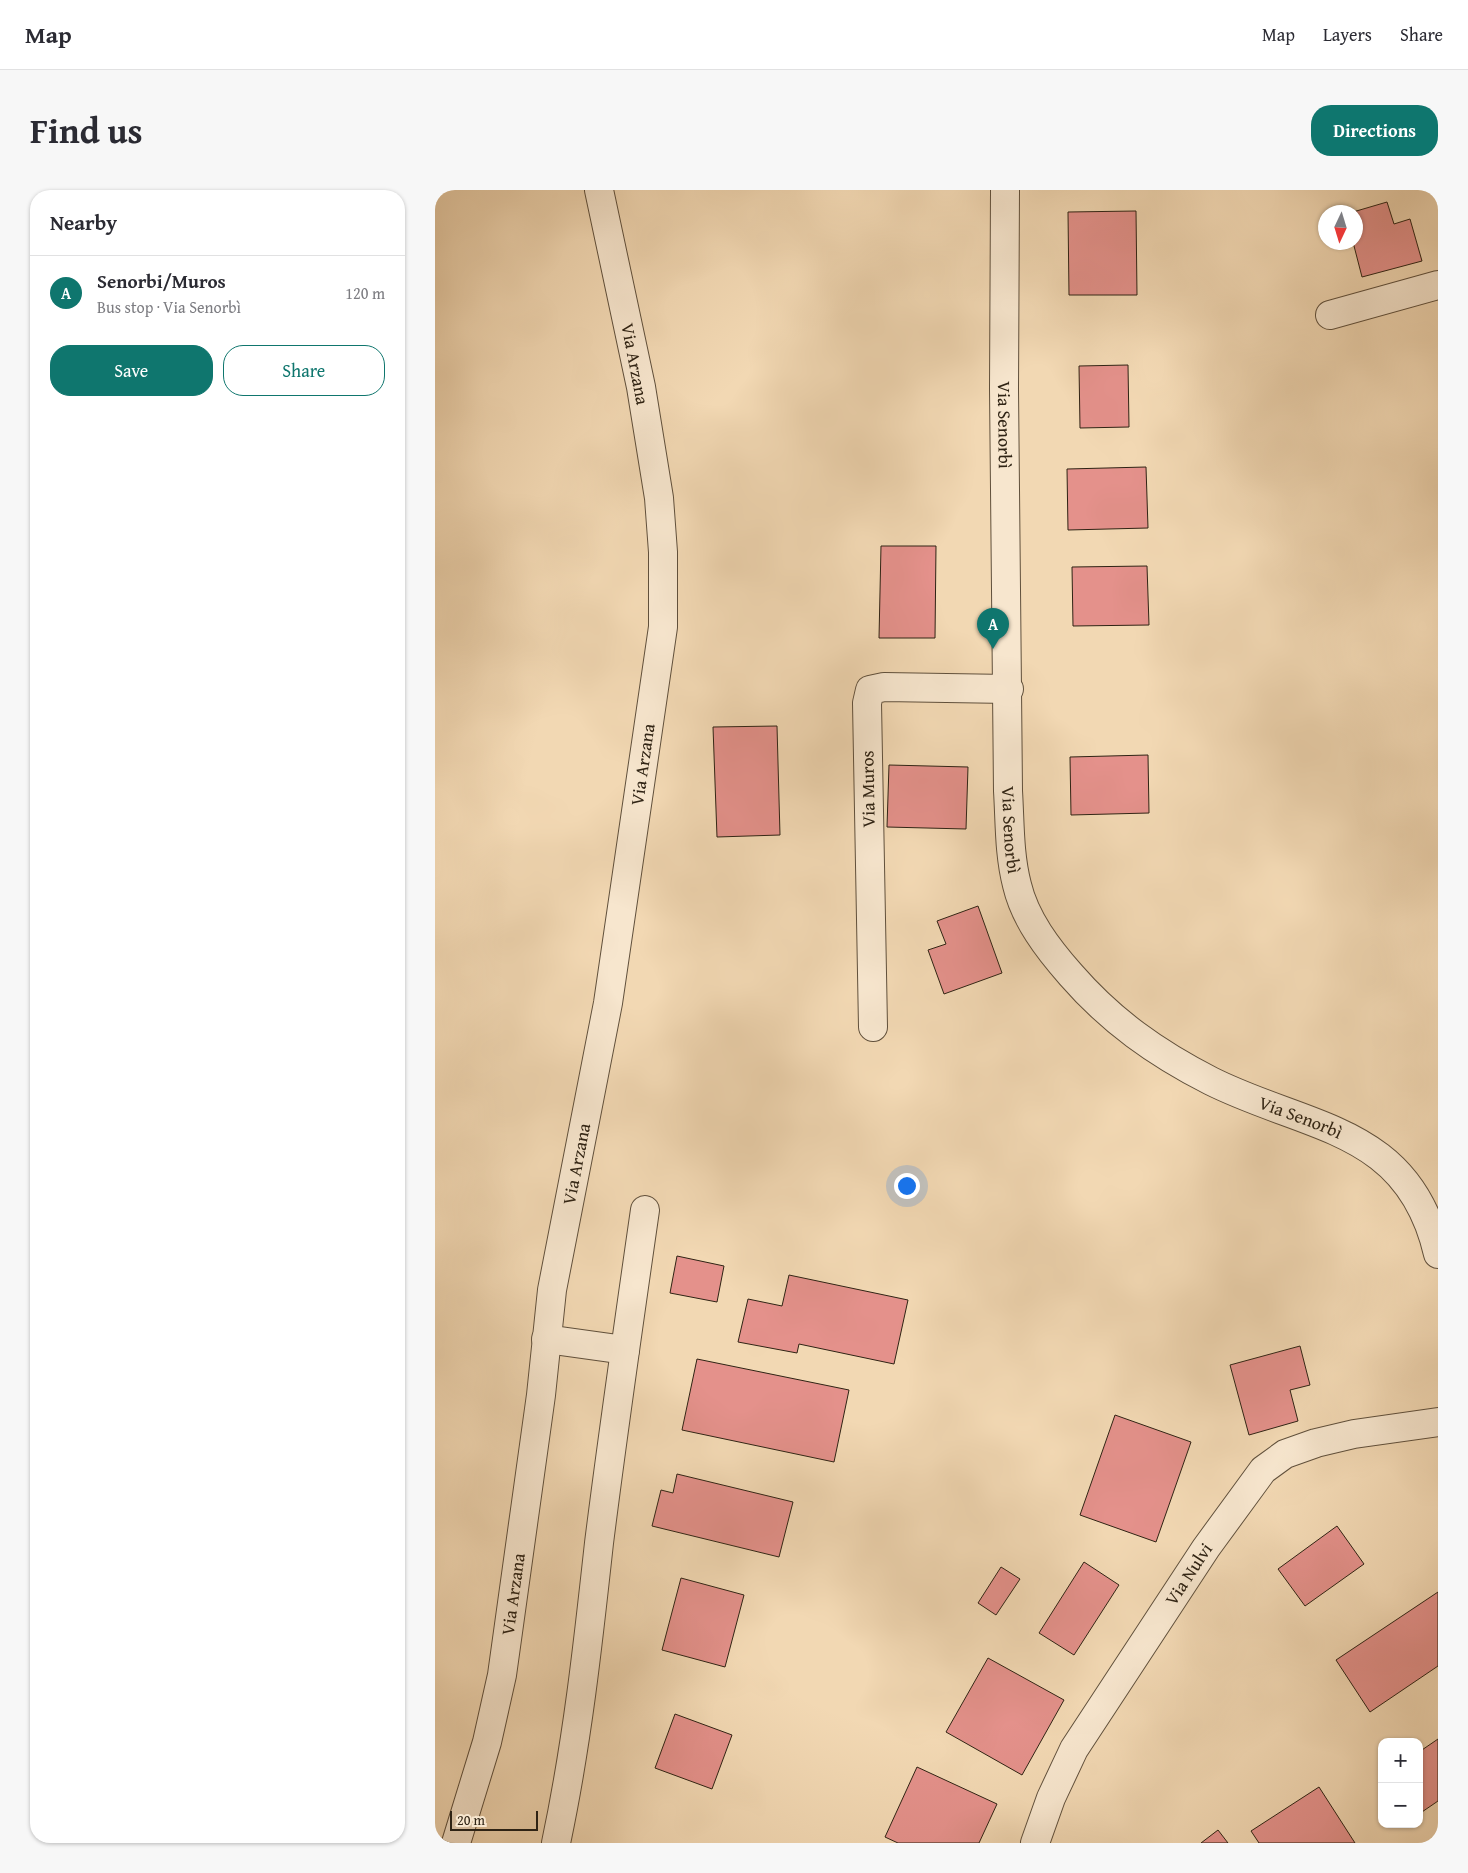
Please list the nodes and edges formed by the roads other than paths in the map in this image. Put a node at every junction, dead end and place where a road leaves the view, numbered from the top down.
1 (599, 190) edge
2 (1005, 190) edge
3 (1438, 285) edge
4 (1330, 315) dead end
5 (1009, 689) junction
6 (873, 1027) dead end
7 (645, 1210) dead end
8 (1438, 1254) edge
9 (556, 1340) junction
10 (613, 1348) junction
11 (1438, 1422) edge
12 (456, 1843) edge
13 (556, 1843) edge
14 (1035, 1843) edge

1 - 9 street, Via Arzana
2 - 5 street, Via Senorbì
3 - 4 street
5 - 6 street, Via Muros
5 - 8 street, Via Senorbì
7 - 10 street
9 - 10 street
9 - 12 street, Via Arzana
10 - 13 street
11 - 14 street, Via Nulvi

